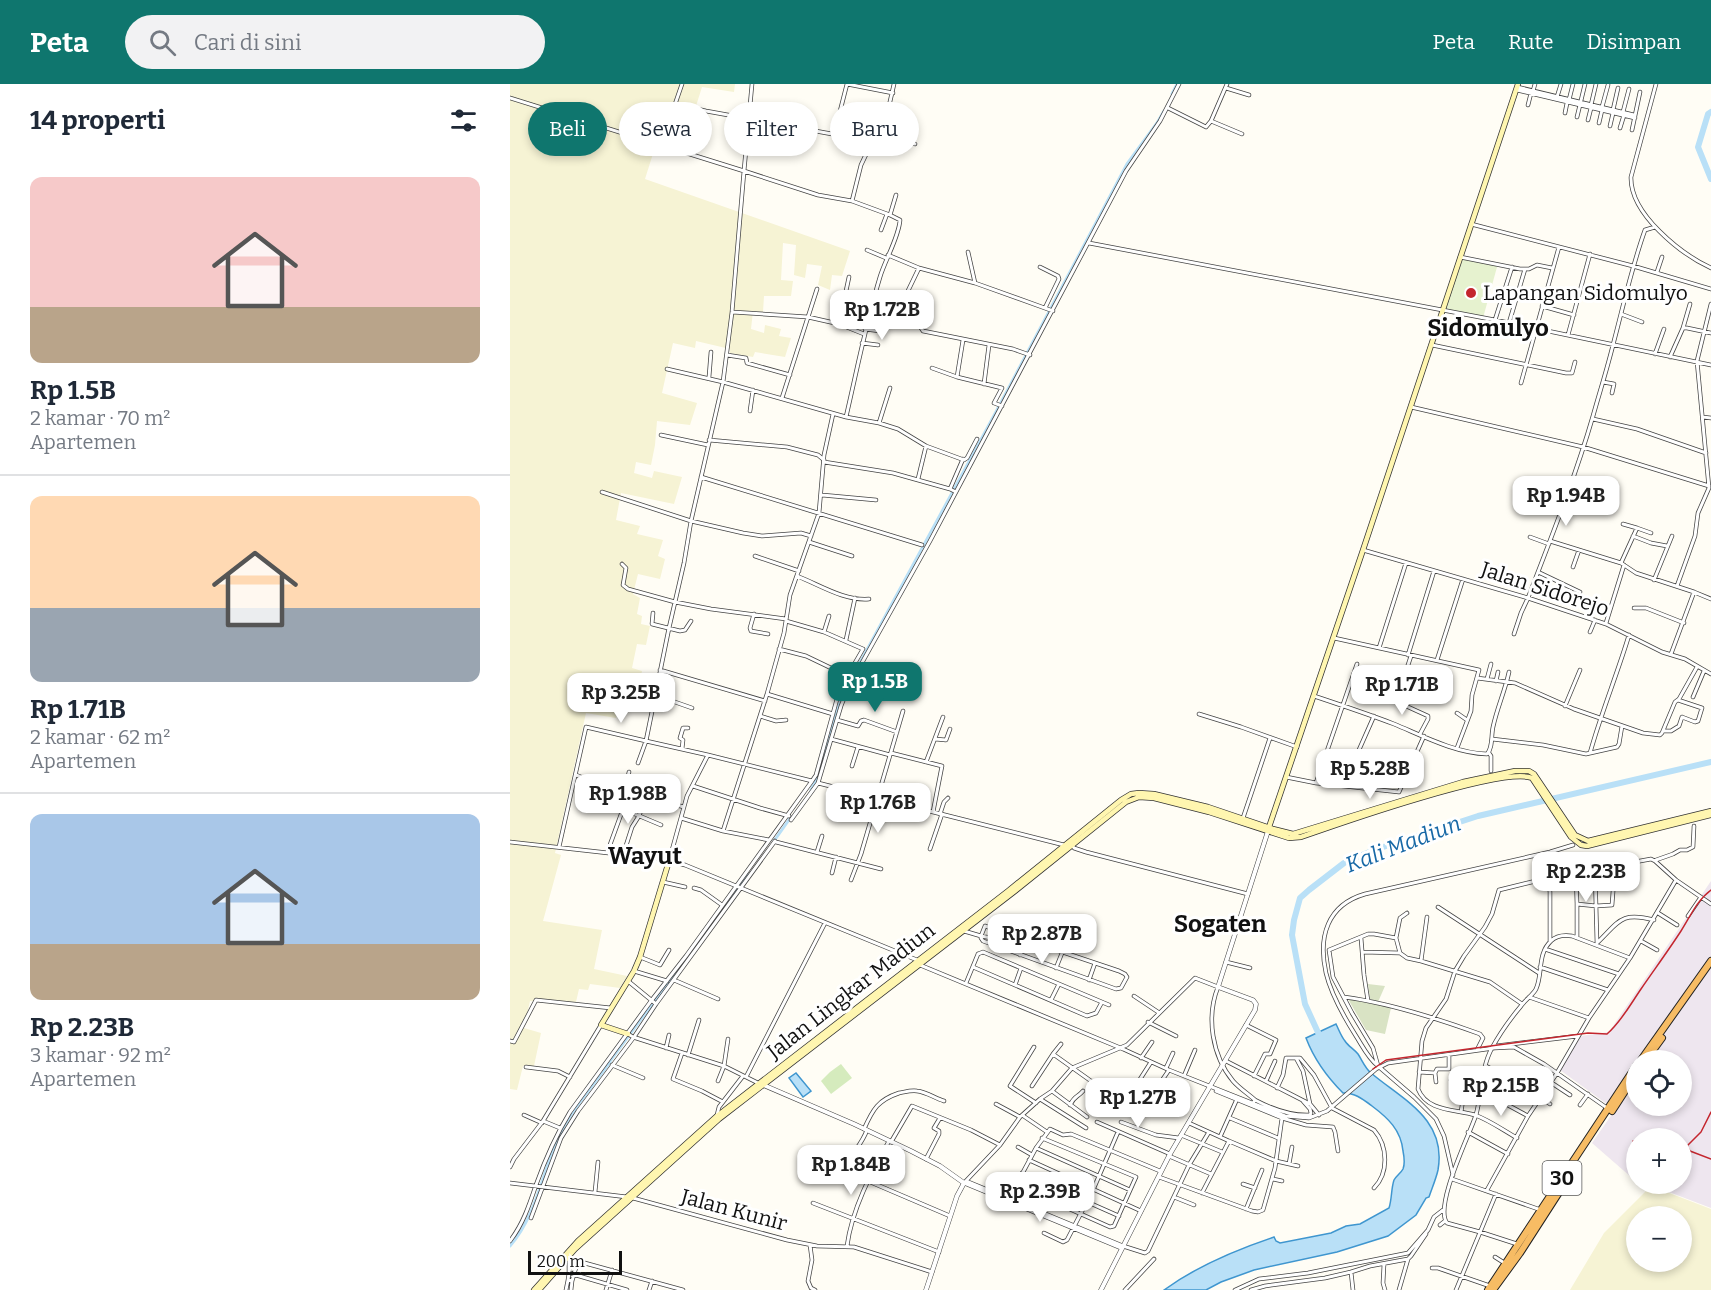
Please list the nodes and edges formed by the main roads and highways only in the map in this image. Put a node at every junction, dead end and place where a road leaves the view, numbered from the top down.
1 (1517, 87) edge
2 (1417, 797) junction
3 (1711, 813) edge
4 (1268, 829) junction
5 (669, 861) road end
6 (1023, 881) junction
7 (1711, 961) edge
8 (918, 962) junction
9 (1711, 968) edge
10 (630, 1035) road end
11 (1648, 1050) edge
12 (1653, 1050) edge
13 (1626, 1081) edge
14 (1626, 1089) edge
15 (1566, 1176) junction
16 (630, 1198) junction
17 (1490, 1289) edge
18 (534, 1290) edge
19 (538, 1290) edge

1 - 4 main road
2 - 3 main road, Jalan Lingkar Madiun
2 - 4 main road, Jalan Lingkar Madiun
2 - 4 main road, Jalan Lingkar Madiun
4 - 6 main road, Jalan Lingkar Madiun
4 - 6 main road, Jalan Lingkar Madiun
5 - 10 main road
6 - 8 main road, Jalan Lingkar Madiun
6 - 8 main road, Jalan Lingkar Madiun
7 - 11 highway
8 - 16 main road, Jalan Lingkar Madiun
9 - 12 highway
13 - 15 highway, 30
14 - 15 highway, 30
15 - 17 highway, 30
15 - 17 highway, 30
16 - 18 main road, Jalan Lingkar Madiun
16 - 19 main road, Jalan Lingkar Madiun

